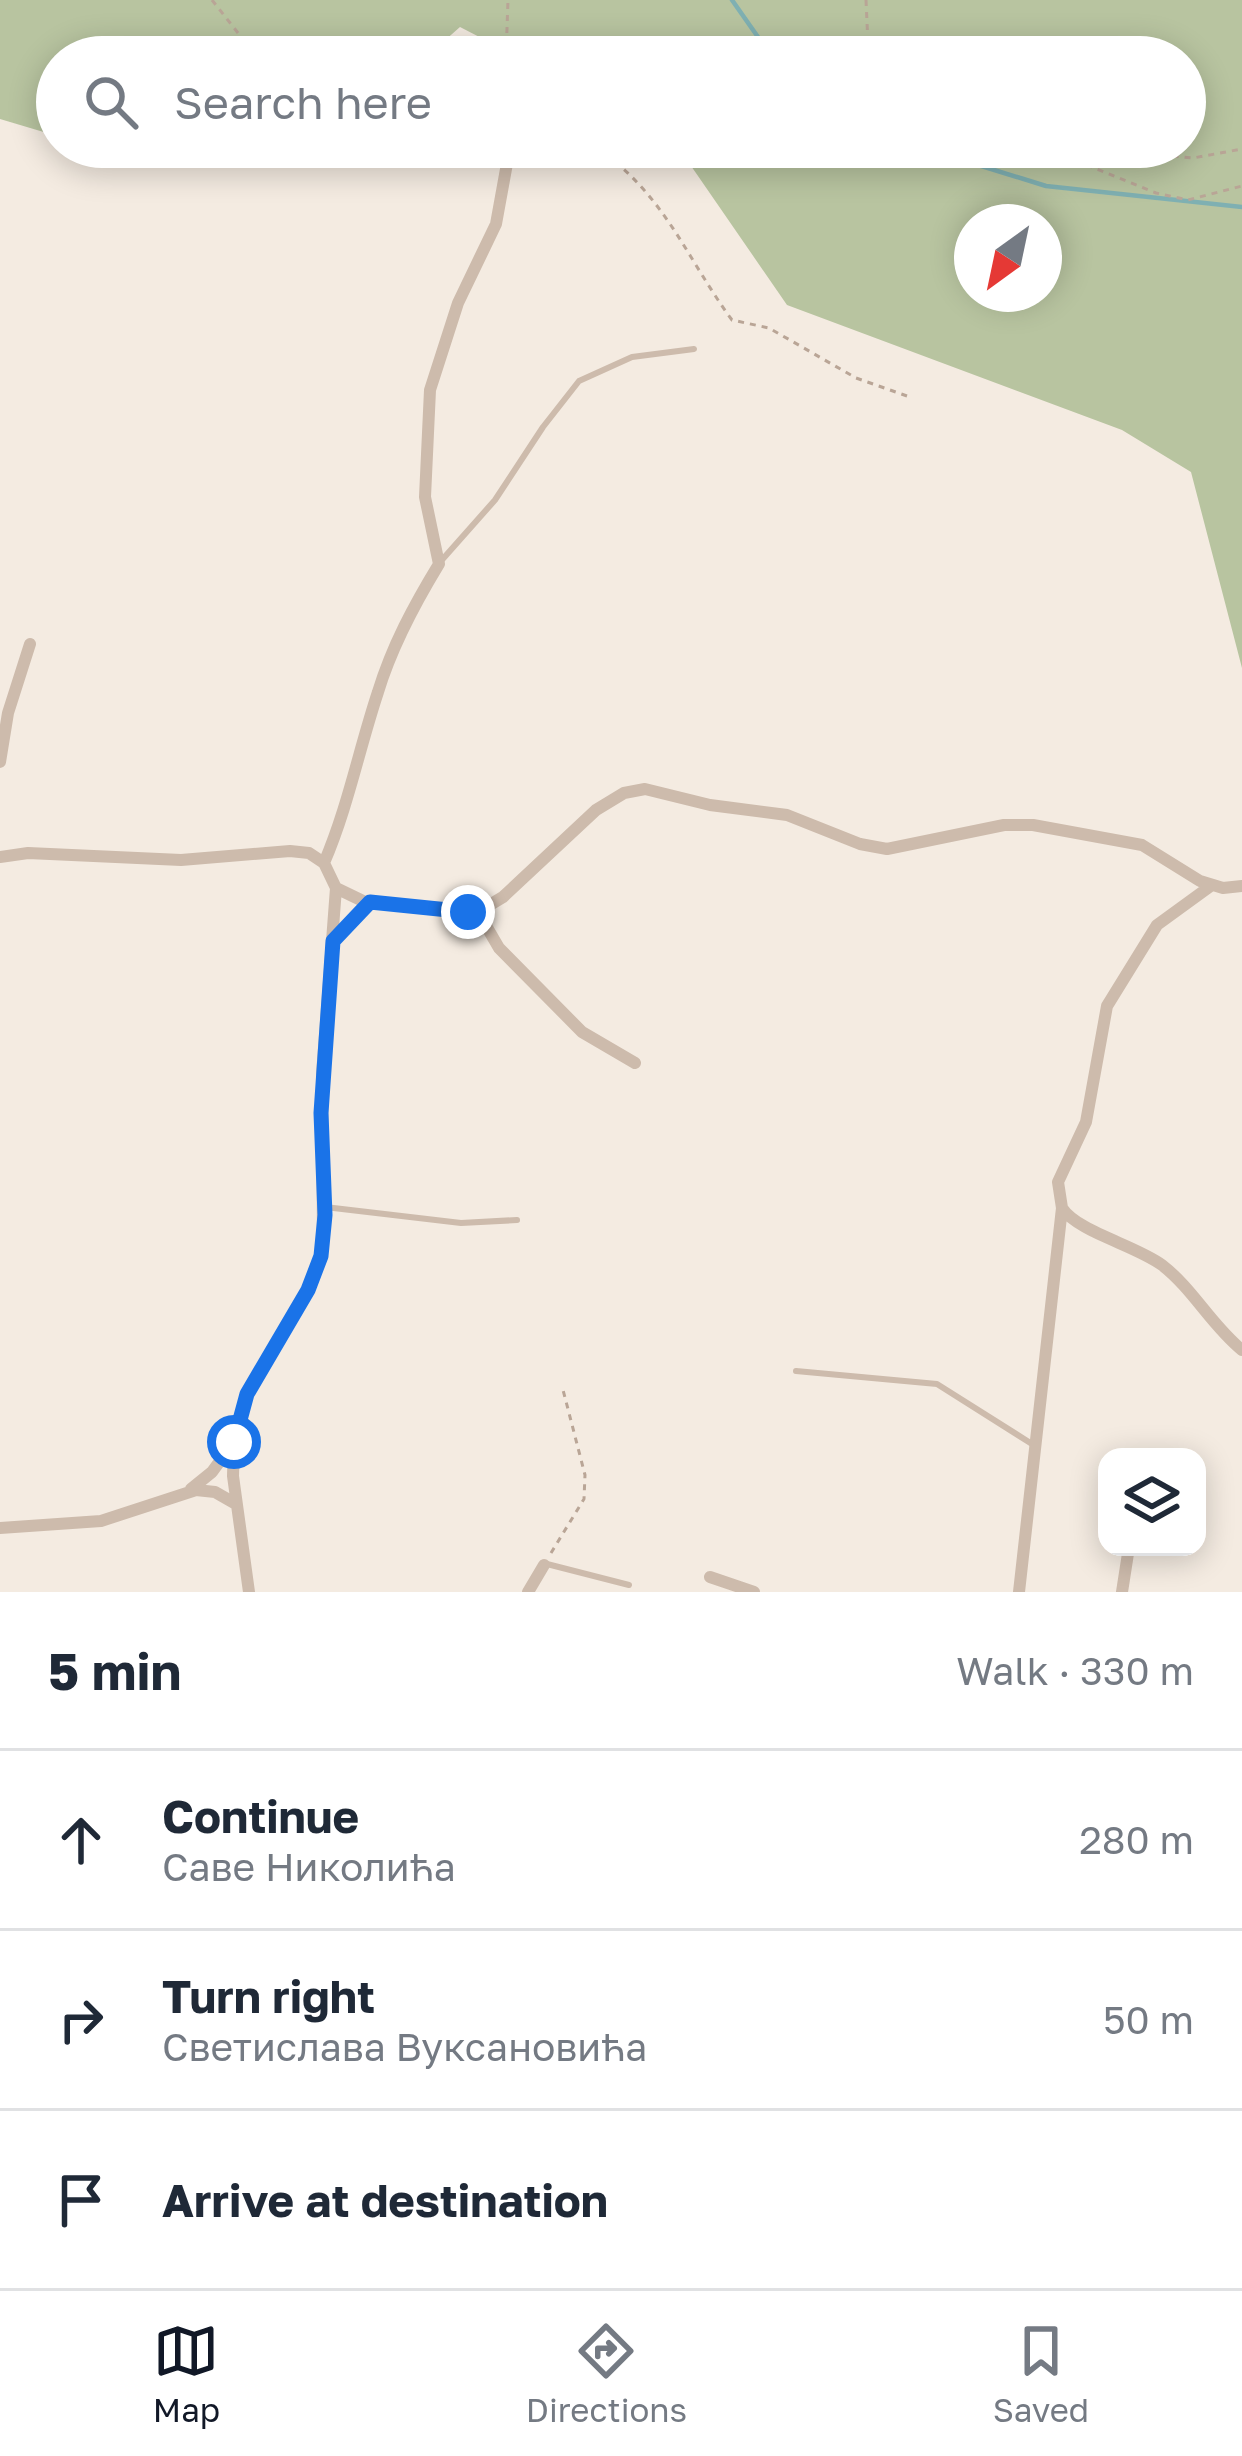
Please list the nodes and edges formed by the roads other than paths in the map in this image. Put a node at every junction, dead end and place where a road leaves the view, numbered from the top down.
1 (506, 168) edge
2 (694, 349) dead end
3 (439, 564) junction
4 (30, 644) dead end
5 (0, 762) edge
6 (0, 857) edge
7 (324, 863) junction
8 (1211, 885) junction
9 (1242, 886) edge
10 (336, 888) junction
11 (370, 902) junction
12 (478, 911) junction
13 (333, 941) junction
14 (635, 1063) dead end
15 (325, 1207) junction
16 (1062, 1208) junction
17 (517, 1220) dead end
18 (1242, 1350) edge
19 (796, 1371) dead end
20 (234, 1442) junction
21 (1034, 1445) junction
22 (188, 1492) junction
23 (236, 1504) junction
24 (0, 1528) edge
25 (1128, 1556) edge
26 (544, 1565) joint
27 (710, 1577) dead end
28 (629, 1585) dead end
29 (249, 1592) edge
30 (528, 1592) edge
31 (754, 1592) edge
32 (1019, 1592) edge
33 (1122, 1592) edge

1 - 3 street
2 - 3 lane
3 - 7 street
4 - 5 street
6 - 7 street
7 - 10 street
8 - 9 street
8 - 12 street
8 - 16 street
10 - 11 street
10 - 13 street
11 - 12 street
11 - 13 street
12 - 14 street
13 - 15 street
15 - 17 lane
15 - 20 street
16 - 18 street
16 - 21 street
19 - 21 lane
20 - 22 street
20 - 23 street
21 - 32 street
22 - 23 street
22 - 24 street
23 - 29 street
25 - 33 street
26 - 28 lane
26 - 30 street
27 - 31 street

